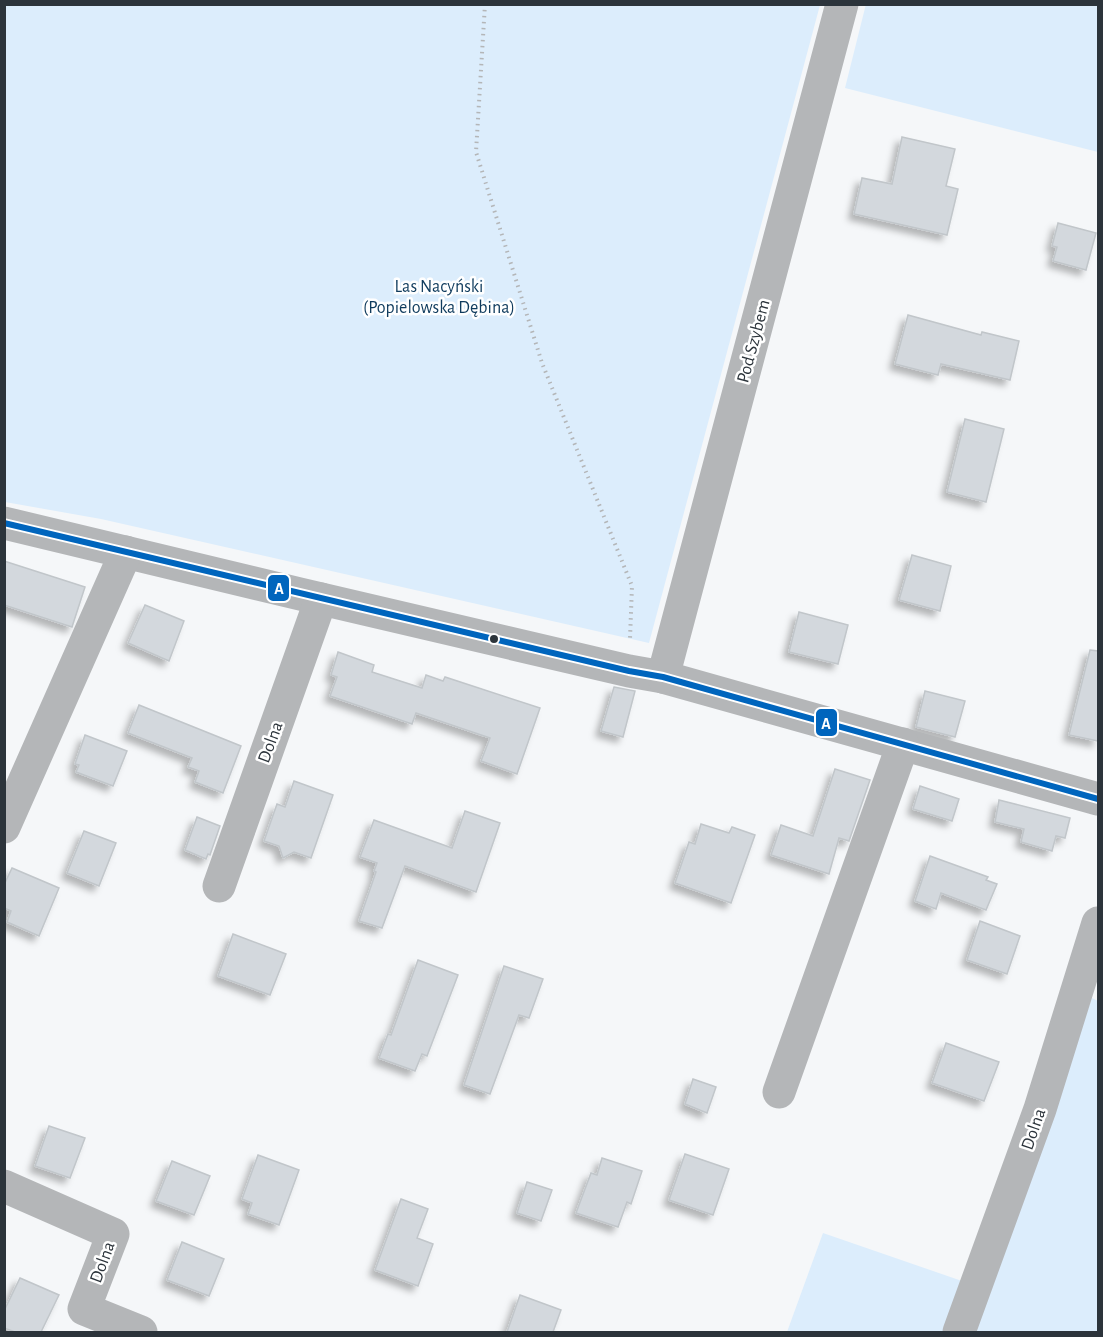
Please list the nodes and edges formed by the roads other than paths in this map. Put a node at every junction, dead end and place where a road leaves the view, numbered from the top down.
1 (842, 4) edge
2 (4, 523) edge
3 (126, 552) junction
4 (321, 599) junction
5 (663, 677) junction
6 (903, 744) junction
7 (1098, 799) edge
8 (4, 827) edge
9 (219, 886) dead end
10 (1098, 922) edge
11 (779, 1092) dead end
12 (4, 1186) edge
13 (141, 1332) edge
14 (959, 1332) edge

1 - 5 street, Pod Szybem
2 - 3 street
3 - 4 street
3 - 8 street
4 - 5 street
4 - 9 street, Dolna
5 - 6 street
6 - 7 street
6 - 11 street
10 - 14 street, Dolna
12 - 13 street, Dolna

